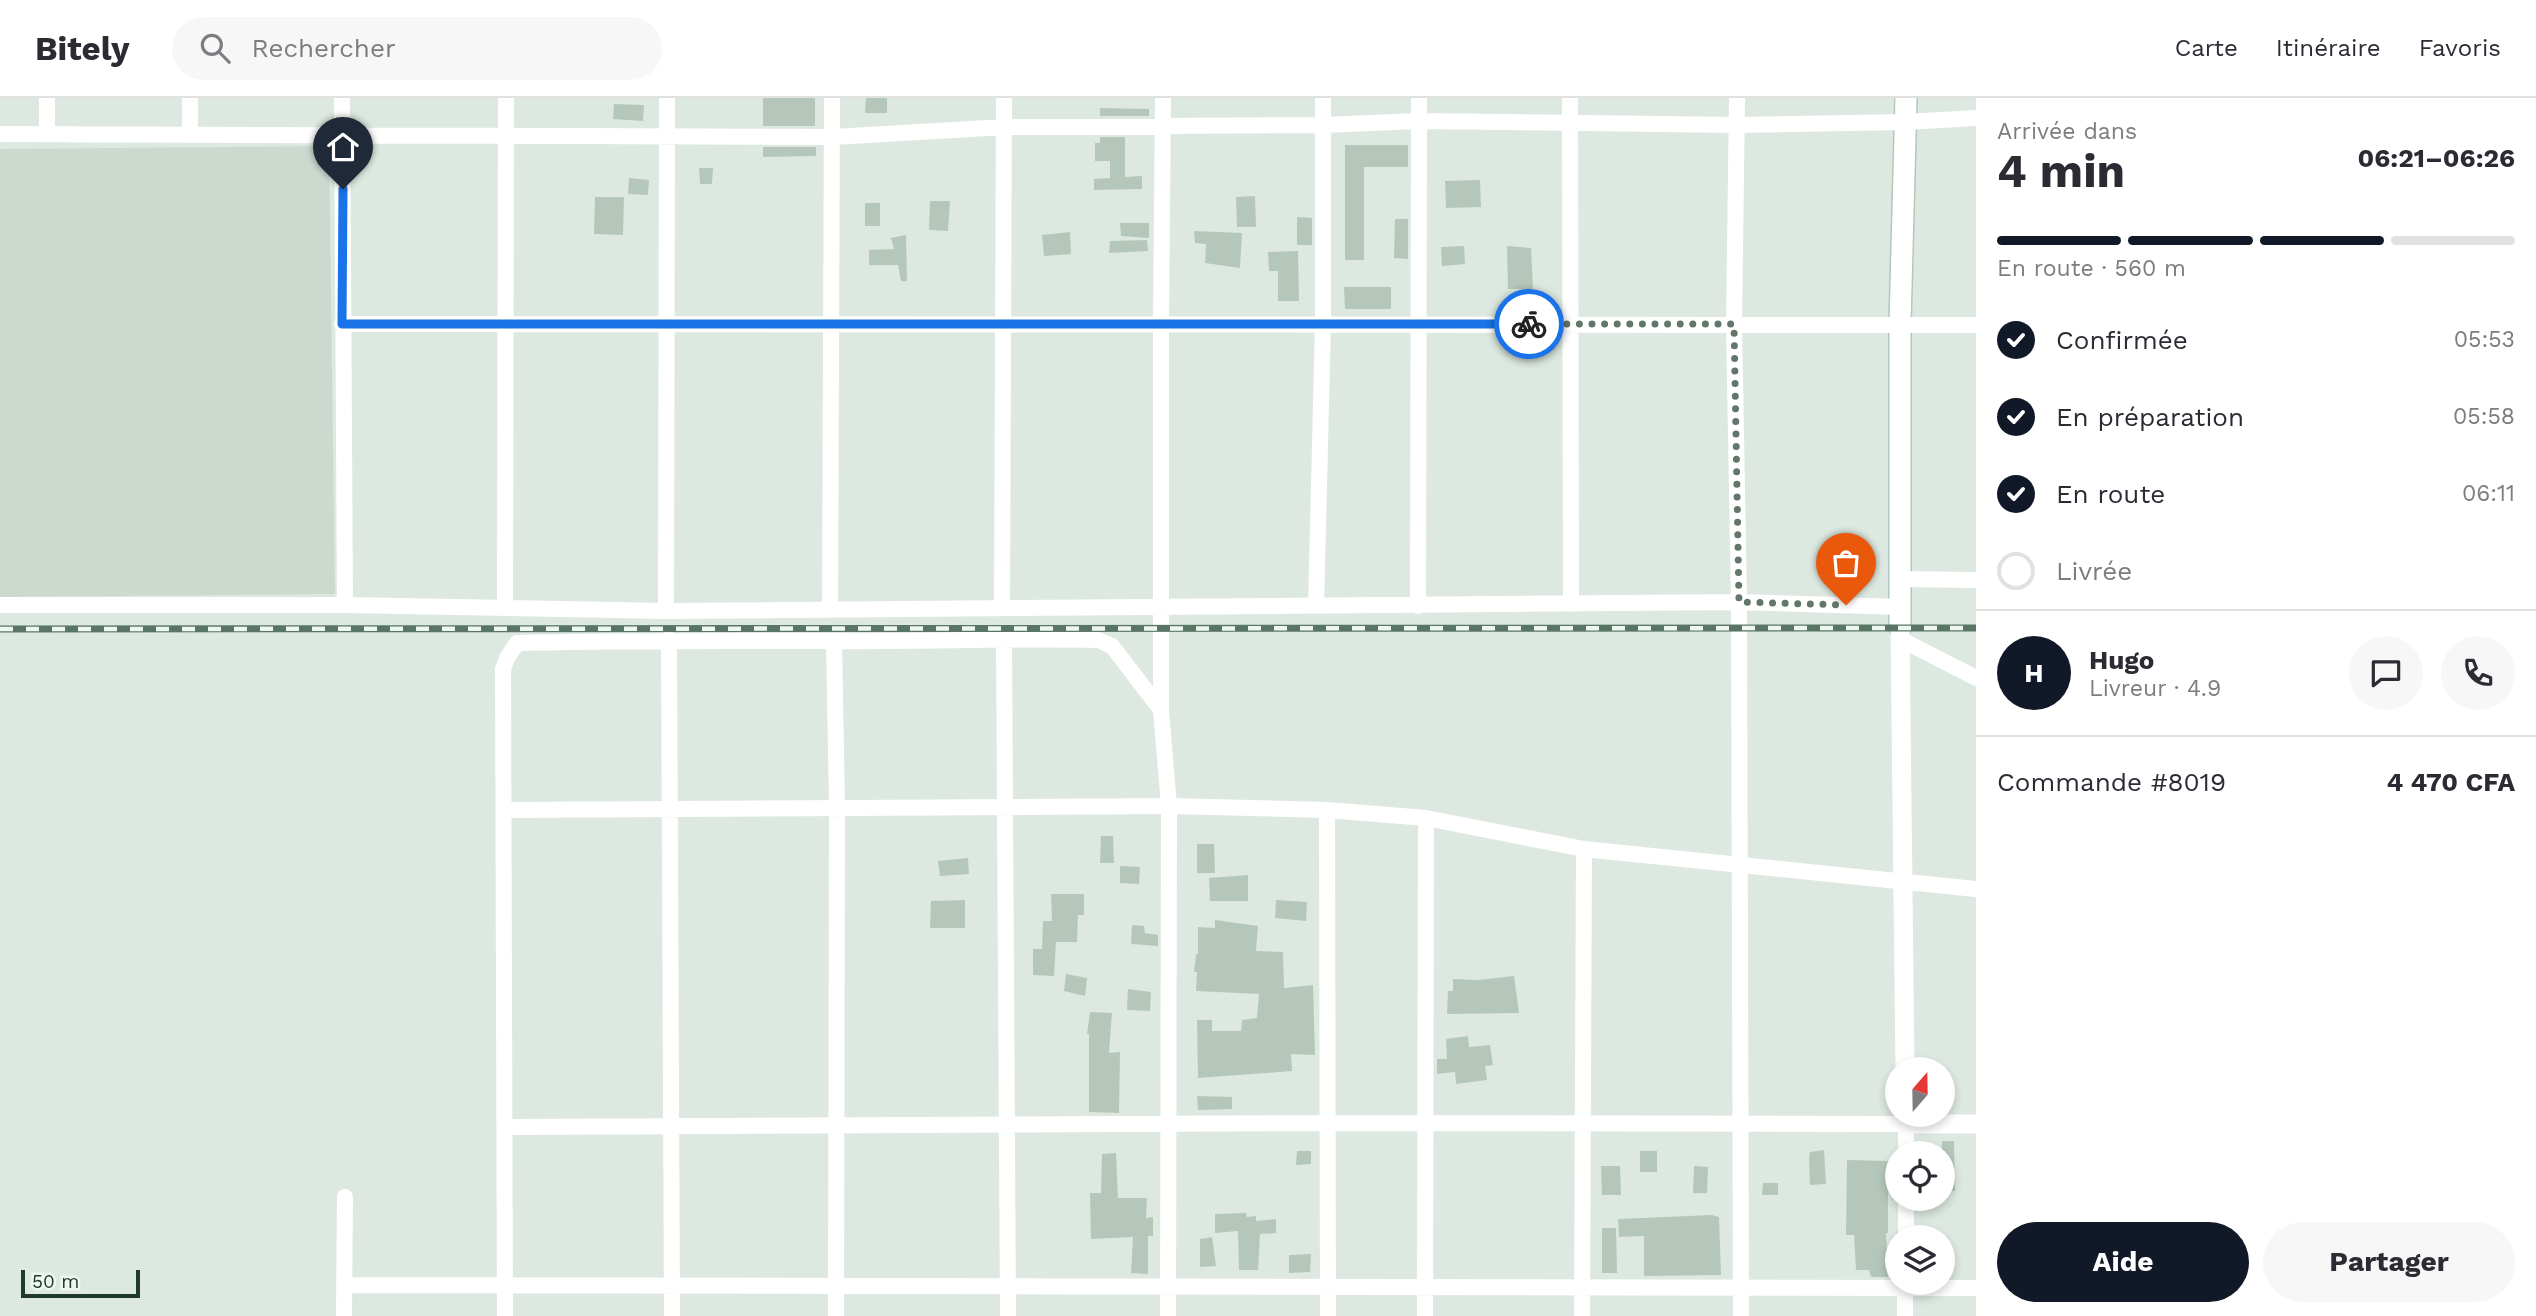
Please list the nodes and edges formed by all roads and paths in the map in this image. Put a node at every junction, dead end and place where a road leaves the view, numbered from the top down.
1 (47, 98) edge
2 (190, 98) edge
3 (342, 98) edge
4 (506, 98) edge
5 (667, 98) edge
6 (832, 98) edge
7 (1004, 98) edge
8 (1163, 98) edge
9 (1323, 98) edge
10 (1419, 98) edge
11 (1570, 98) edge
12 (1737, 98) edge
13 (1906, 98) edge
14 (1976, 118) edge
15 (1419, 121) junction
16 (1570, 121) junction
17 (1906, 122) junction
18 (1323, 125) junction
19 (1738, 125) junction
20 (1005, 127) junction
21 (1164, 127) junction
22 (0, 134) edge
23 (47, 134) junction
24 (190, 134) junction
25 (343, 135) junction
26 (507, 135) junction
27 (668, 136) junction
28 (833, 137) junction
29 (342, 324) junction
30 (505, 324) junction
31 (666, 324) junction
32 (830, 324) junction
33 (1002, 324) junction
34 (1160, 324) junction
35 (1323, 324) junction
36 (1418, 324) junction
37 (1571, 324) junction
38 (1734, 324) junction
39 (1900, 324) junction
40 (1976, 325) edge
41 (1901, 579) junction
42 (1976, 580) edge
43 (1739, 602) junction
44 (1571, 604) junction
45 (0, 605) edge
46 (345, 605) junction
47 (1160, 606) junction
48 (1316, 606) junction
49 (1418, 606) junction
50 (1002, 607) junction
51 (505, 608) junction
52 (830, 610) junction
53 (666, 611) junction
54 (1900, 624) junction
55 (1004, 638) junction
56 (669, 639) junction
57 (834, 641) junction
58 (1976, 678) edge
59 (1161, 710) junction
60 (1168, 806) junction
61 (1004, 807) junction
62 (837, 808) junction
63 (671, 809) junction
64 (504, 810) junction
65 (1327, 810) junction
66 (1426, 818) junction
67 (1584, 849) junction
68 (1741, 865) junction
69 (1903, 882) junction
70 (1976, 889) edge
71 (1905, 1057) edge
72 (1885, 1120) edge
73 (1955, 1122) edge
74 (1327, 1123) junction
75 (1583, 1124) junction
76 (1741, 1124) junction
77 (1976, 1124) edge
78 (1168, 1125) junction
79 (1426, 1125) junction
80 (672, 1126) junction
81 (836, 1126) junction
82 (1006, 1126) junction
83 (505, 1127) junction
84 (345, 1197) dead end
85 (344, 1285) junction
86 (1328, 1285) junction
87 (1885, 1285) edge
88 (505, 1286) junction
89 (672, 1286) junction
90 (836, 1286) junction
91 (1007, 1286) junction
92 (1168, 1286) junction
93 (1955, 1286) edge
94 (1425, 1287) junction
95 (1582, 1287) junction
96 (1741, 1287) junction
97 (1976, 1287) edge
98 (1905, 1295) edge
99 (344, 1316) edge
100 (505, 1316) edge
101 (672, 1316) edge
102 (836, 1316) edge
103 (1008, 1316) edge
104 (1168, 1316) edge
105 (1328, 1316) edge
106 (1425, 1316) edge
107 (1582, 1316) edge
108 (1741, 1316) edge
109 (1905, 1316) edge

1 - 23 street
2 - 24 street
3 - 25 street
4 - 26 street
5 - 27 street
6 - 28 street
7 - 20 street
8 - 21 street
9 - 18 street
10 - 15 street
11 - 16 street
12 - 19 street
13 - 17 main road
14 - 17 street
15 - 16 street
15 - 18 street
15 - 36 street
16 - 19 street
16 - 37 street
17 - 19 street
17 - 39 main road
18 - 21 street
18 - 35 street
19 - 38 street
20 - 21 street
20 - 28 street
20 - 33 street
21 - 34 street
22 - 23 street
23 - 24 street
24 - 25 street
25 - 26 street
25 - 29 street
26 - 27 street
26 - 30 street
27 - 28 street
27 - 31 street
28 - 32 street
29 - 30 street
29 - 46 street
30 - 31 street
30 - 51 street
31 - 32 street
31 - 53 street
32 - 33 street
32 - 52 street
33 - 34 street
33 - 50 street
34 - 35 street
34 - 47 street
35 - 36 street
35 - 48 street
36 - 37 street
36 - 49 street
37 - 38 street
37 - 44 street
38 - 39 street
38 - 43 street
39 - 40 street
39 - 41 main road
41 - 42 street
41 - 54 main road
43 - 44 street
43 - 54 street
43 - 68 street
44 - 49 street
45 - 46 street
46 - 51 street
47 - 48 street
47 - 50 street
47 - 59 street
48 - 49 street
50 - 52 street
51 - 53 street
52 - 53 street
54 - 58 street
54 - 69 street
55 - 57 street
55 - 59 street
55 - 61 street
56 - 57 street
56 - 63 street
56 - 64 street
57 - 62 street
59 - 60 street
60 - 61 street
60 - 65 street
60 - 78 street
61 - 62 street
61 - 82 street
62 - 63 street
62 - 81 street
63 - 64 street
63 - 80 street
64 - 83 street
65 - 66 street
65 - 74 street
66 - 67 street
66 - 79 street
67 - 68 street
67 - 75 street
68 - 69 street
68 - 76 street
69 - 70 street
69 - 71 street
72 - 76 street
73 - 77 street
74 - 78 street
74 - 79 street
74 - 86 street
75 - 76 street
75 - 79 street
75 - 95 street
76 - 96 street
78 - 82 street
78 - 92 street
79 - 94 street
80 - 81 street
80 - 83 street
80 - 89 street
81 - 82 street
81 - 90 street
82 - 91 street
83 - 88 street
84 - 85 street
85 - 88 street
85 - 99 street
86 - 92 street
86 - 94 street
86 - 105 street
87 - 96 street
88 - 89 street
88 - 100 street
89 - 90 street
89 - 101 street
90 - 91 street
90 - 102 street
91 - 92 street
91 - 103 street
92 - 104 street
93 - 97 street
94 - 95 street
94 - 106 street
95 - 96 street
95 - 107 street
96 - 108 street
98 - 109 street

